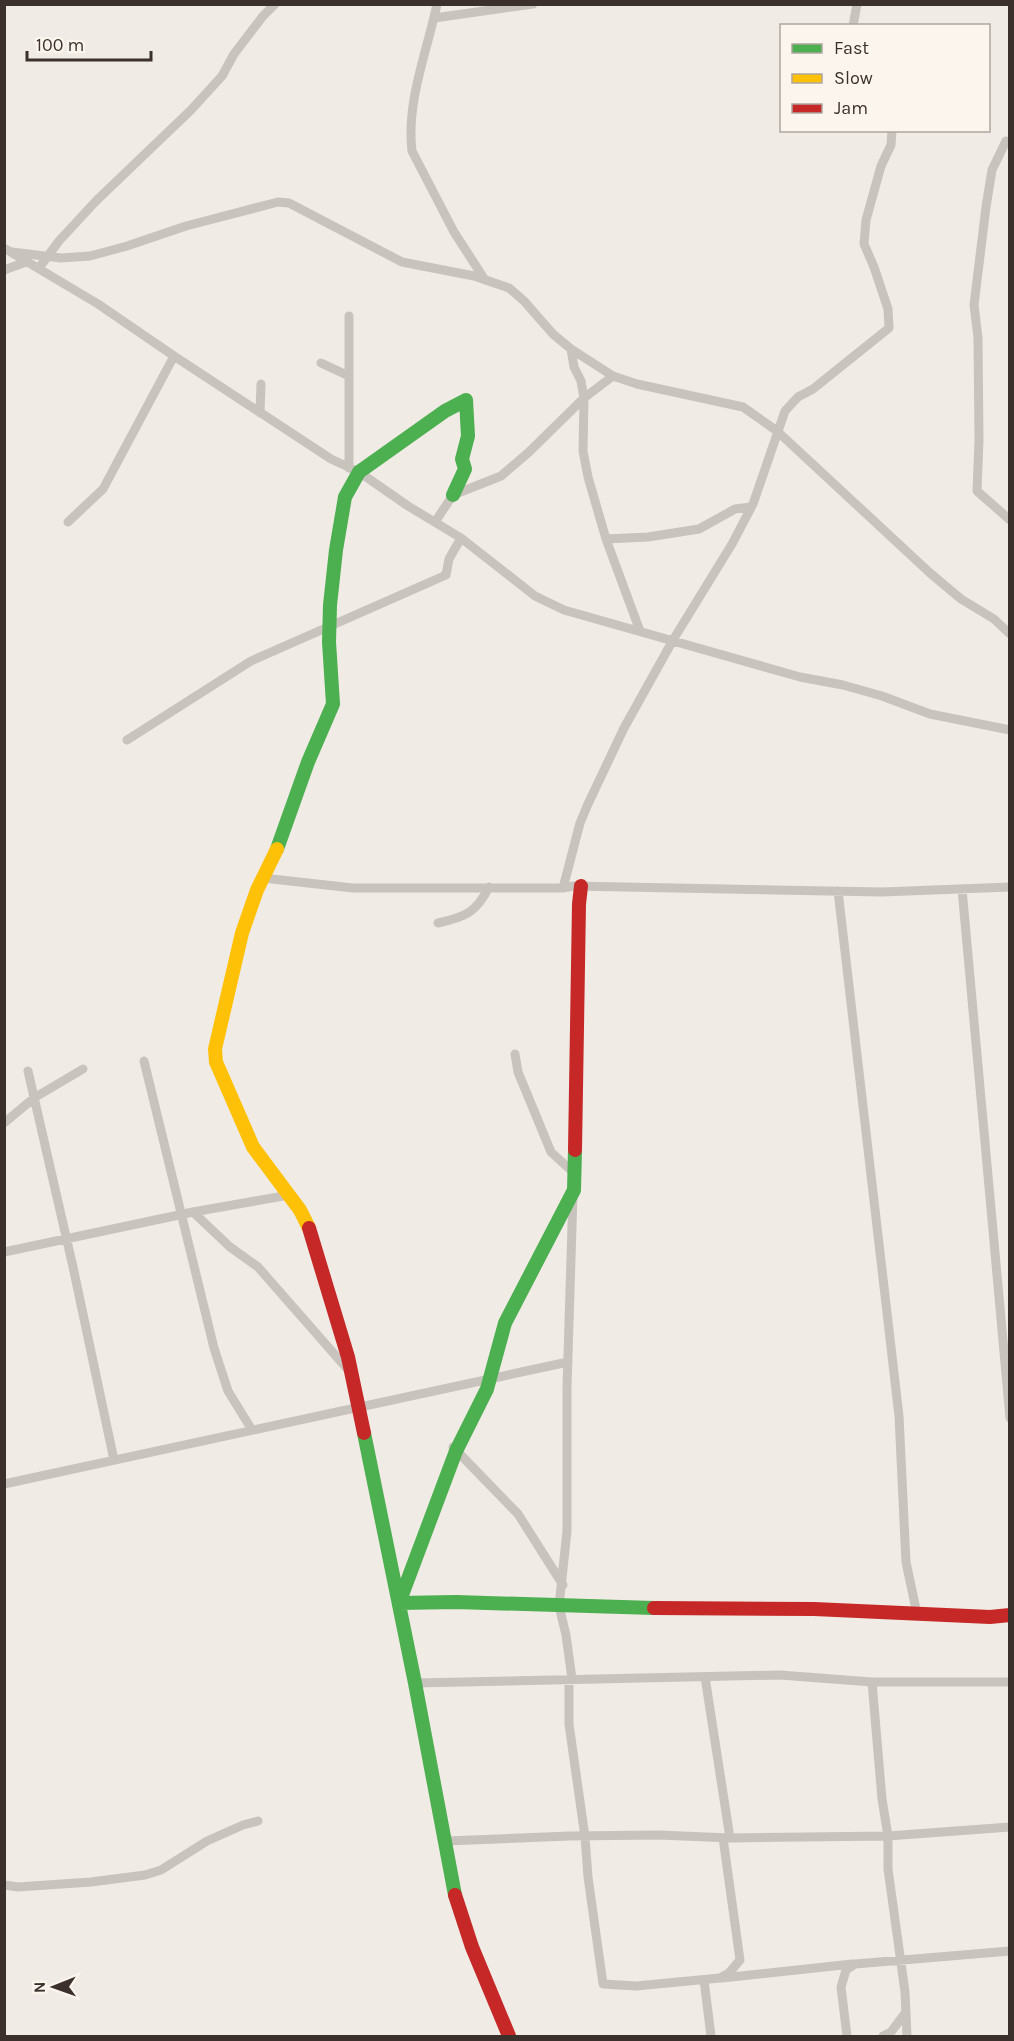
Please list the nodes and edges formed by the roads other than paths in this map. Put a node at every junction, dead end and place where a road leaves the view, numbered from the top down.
1 (275, 4) edge
2 (437, 4) edge
3 (533, 4) edge
4 (856, 4) edge
5 (434, 18) junction
6 (853, 24) edge
7 (892, 132) edge
8 (1006, 141) dead end
9 (8, 250) edge
10 (47, 256) junction
11 (26, 262) junction
12 (39, 268) junction
13 (4, 270) edge
14 (485, 280) junction
15 (349, 316) dead end
16 (571, 349) junction
17 (174, 356) junction
18 (321, 363) dead end
19 (613, 375) junction
20 (349, 376) junction
21 (261, 384) dead end
22 (584, 398) junction
23 (260, 413) junction
24 (777, 432) junction
25 (354, 470) junction
26 (453, 495) junction
27 (751, 507) junction
28 (1010, 520) edge
29 (68, 522) dead end
30 (435, 522) junction
31 (461, 538) junction
32 (606, 539) junction
33 (329, 627) junction
34 (640, 631) junction
35 (1010, 634) edge
36 (673, 640) junction
37 (1010, 730) edge
38 (127, 740) dead end
39 (263, 878) junction
40 (582, 886) junction
41 (489, 887) junction
42 (1010, 887) edge
43 (563, 888) junction
44 (962, 889) junction
45 (838, 891) junction
46 (438, 923) dead end
47 (515, 1054) dead end
48 (144, 1061) dead end
49 (84, 1069) dead end
50 (28, 1071) dead end
51 (34, 1098) junction
52 (4, 1123) edge
53 (574, 1173) junction
54 (574, 1190) junction
55 (289, 1195) junction
56 (193, 1212) junction
57 (182, 1214) junction
58 (67, 1239) junction
59 (4, 1252) edge
60 (568, 1362) junction
61 (351, 1373) junction
62 (490, 1381) junction
63 (357, 1407) junction
64 (1010, 1418) edge
65 (252, 1430) junction
66 (454, 1448) junction
67 (114, 1460) junction
68 (4, 1484) edge
69 (563, 1585) junction
70 (399, 1603) junction
71 (559, 1605) junction
72 (917, 1614) junction
73 (1010, 1615) edge
74 (705, 1677) junction
75 (571, 1680) junction
76 (872, 1682) junction
77 (1010, 1682) edge
78 (415, 1683) junction
79 (258, 1821) dead end
80 (1010, 1827) edge
81 (888, 1836) junction
82 (585, 1837) junction
83 (726, 1838) junction
84 (446, 1841) junction
85 (4, 1885) edge
86 (1010, 1951) edge
87 (900, 1959) junction
88 (740, 1960) junction
89 (855, 1964) junction
90 (756, 1974) junction
91 (720, 1978) junction
92 (704, 1980) junction
93 (906, 2012) junction
94 (509, 2037) edge
95 (711, 2037) edge
96 (847, 2037) edge
97 (883, 2037) edge
98 (907, 2037) edge

1 - 10 street
2 - 5 street
3 - 5 street
4 - 6 street
5 - 14 street
7 - 24 street
8 - 28 street
9 - 10 street
9 - 11 street
10 - 12 street
10 - 14 street
11 - 12 street
11 - 13 street
12 - 17 street
14 - 16 street
15 - 20 street
16 - 19 street
16 - 22 street
17 - 23 street
17 - 29 street
18 - 20 street
19 - 22 street
19 - 24 street
20 - 25 street
21 - 23 street
22 - 26 street
22 - 32 street
23 - 25 street
24 - 27 street
24 - 35 street
25 - 26 street
25 - 30 street
25 - 33 street
26 - 30 street
27 - 32 street
27 - 36 street
30 - 31 street
31 - 33 street
31 - 34 street
32 - 34 street
33 - 38 street
33 - 39 street
34 - 36 street
36 - 37 street
36 - 43 street
39 - 41 street
39 - 55 street
40 - 43 street
40 - 45 street
40 - 53 street
41 - 43 street
41 - 46 street
42 - 44 street
44 - 45 street
44 - 64 street
45 - 72 street
47 - 53 street
48 - 57 street
49 - 51 street
50 - 51 street
51 - 52 street
51 - 58 street
53 - 54 street
54 - 60 street
54 - 62 street
55 - 56 street
55 - 61 street
56 - 57 street
56 - 61 street
57 - 58 street
57 - 65 street
58 - 59 street
58 - 67 street
60 - 62 street
60 - 69 street
61 - 63 street
62 - 63 street
62 - 66 street
63 - 65 street
63 - 70 street
65 - 67 street
66 - 69 street
66 - 70 street
67 - 68 street
69 - 71 street
70 - 71 street
70 - 78 street
71 - 72 street
71 - 75 street
72 - 73 street
74 - 75 street
74 - 76 street
74 - 83 street
75 - 78 street
75 - 82 street
76 - 77 street
76 - 81 street
78 - 84 street
79 - 85 street
80 - 81 street
81 - 83 street
81 - 87 street
82 - 83 street
82 - 84 street
82 - 92 street
83 - 88 street
84 - 94 street
86 - 87 street
87 - 89 street
87 - 93 street
88 - 90 street
88 - 91 street
89 - 90 street
89 - 96 street
90 - 91 street
91 - 92 street
92 - 95 street
93 - 97 street
93 - 98 street

